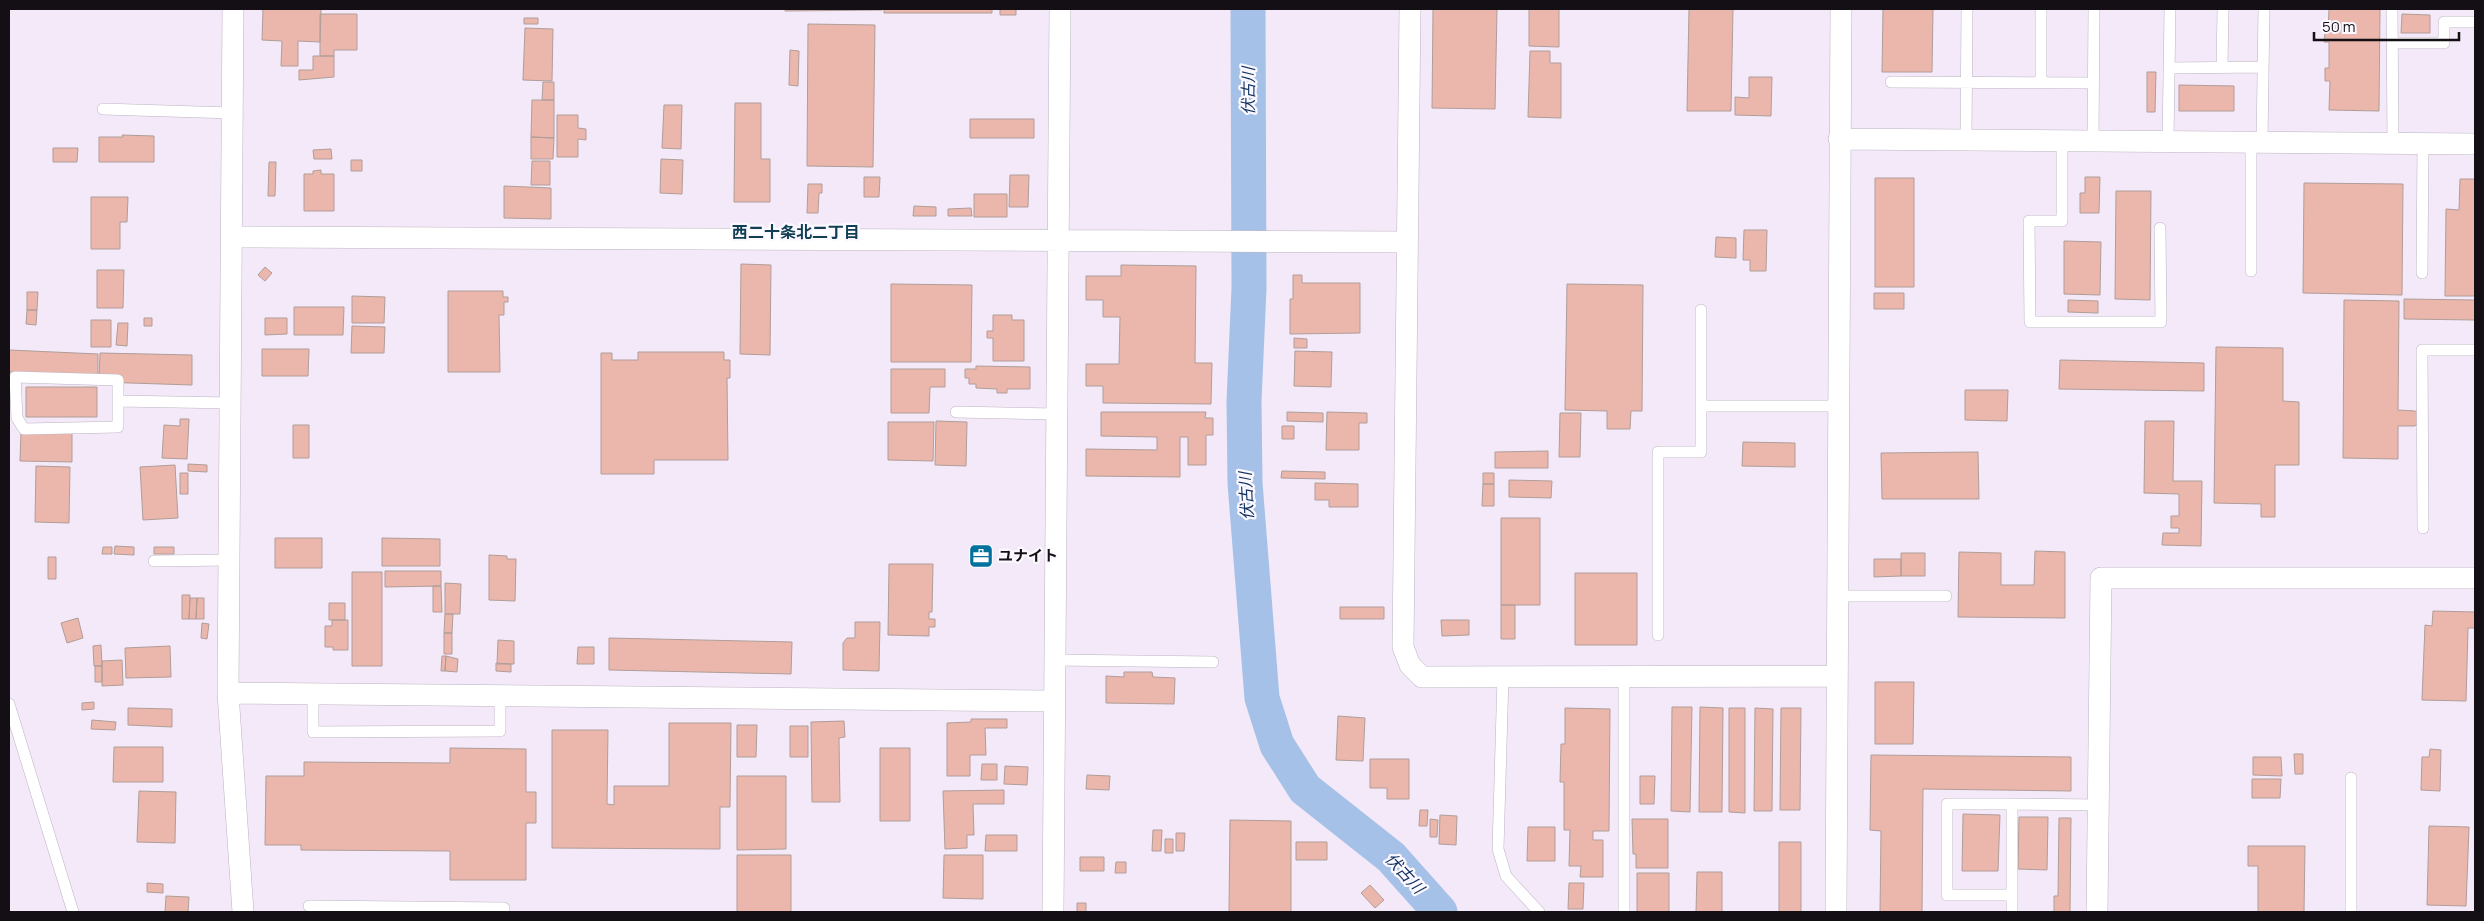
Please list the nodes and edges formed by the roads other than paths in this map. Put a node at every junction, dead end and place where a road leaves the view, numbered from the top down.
1 (233, 9) edge
2 (1060, 9) edge
3 (1410, 9) edge
4 (1840, 9) edge
5 (1967, 9) edge
6 (2041, 9) edge
7 (2094, 9) edge
8 (2170, 9) edge
9 (2223, 9) edge
10 (2264, 9) edge
11 (2392, 9) edge
12 (2475, 22) edge
13 (2392, 43) junction
14 (2222, 67) junction
15 (2263, 67) junction
16 (2169, 68) junction
17 (1891, 82) dead end
18 (1966, 82) junction
19 (2040, 82) junction
20 (2094, 83) junction
21 (103, 109) dead end
22 (232, 112) junction
23 (1839, 139) junction
24 (1966, 140) junction
25 (2062, 140) junction
26 (2093, 141) junction
27 (2168, 141) junction
28 (2256, 142) junction
29 (2393, 143) junction
30 (2422, 143) junction
31 (2475, 144) edge
32 (2160, 228) dead end
33 (231, 237) junction
34 (1059, 241) junction
35 (1407, 242) junction
36 (2251, 271) dead end
37 (2422, 273) dead end
38 (1701, 310) dead end
39 (2475, 350) edge
40 (118, 401) junction
41 (230, 403) junction
42 (1701, 406) junction
43 (1838, 406) junction
44 (956, 412) dead end
45 (1057, 414) junction
46 (2423, 528) dead end
47 (229, 560) junction
48 (154, 562) dead end
49 (2475, 578) edge
50 (1837, 596) junction
51 (1946, 596) dead end
52 (1658, 635) dead end
53 (1054, 660) junction
54 (1213, 662) dead end
55 (1837, 676) junction
56 (1503, 677) junction
57 (1624, 677) junction
58 (228, 693) junction
59 (313, 694) junction
60 (500, 696) junction
61 (1053, 701) junction
62 (9, 704) edge
63 (2351, 778) dead end
64 (2012, 804) junction
65 (2098, 805) junction
66 (2012, 895) junction
67 (309, 906) dead end
68 (73, 912) edge
69 (243, 912) edge
70 (504, 912) edge
71 (1053, 912) edge
72 (1539, 912) edge
73 (1624, 912) edge
74 (1836, 912) edge
75 (2012, 912) edge
76 (2097, 912) edge
77 (2351, 912) edge

1 - 22 street
2 - 34 street
3 - 35 street
4 - 23 street
5 - 18 lane
6 - 19 lane
7 - 20 lane
8 - 16 lane
9 - 14 lane
10 - 15 lane
11 - 13 lane
12 - 13 lane
13 - 29 lane
14 - 15 lane
14 - 16 lane
15 - 28 lane
16 - 27 lane
17 - 18 lane
18 - 19 lane
18 - 24 lane
19 - 20 lane
20 - 26 lane
21 - 22 lane
22 - 33 street
23 - 24 street
23 - 43 street
24 - 25 street
25 - 26 street
25 - 32 lane
26 - 27 street
27 - 28 street
28 - 29 street
28 - 36 lane
29 - 30 street
30 - 31 street
30 - 37 lane
33 - 34 street
33 - 41 street
34 - 35 street
34 - 45 street
35 - 56 street
38 - 42 lane
39 - 46 lane
40 - 40 lane
40 - 41 lane
41 - 47 street
42 - 43 lane
42 - 52 lane
43 - 50 street
44 - 45 lane
45 - 53 street
47 - 48 lane
47 - 58 street
49 - 65 street
50 - 51 lane
50 - 55 street
53 - 54 lane
53 - 61 street
55 - 57 street
55 - 74 street
56 - 57 street
56 - 72 lane
57 - 73 lane
58 - 59 street
58 - 69 street
59 - 60 street
59 - 60 lane
60 - 61 street
61 - 71 street
62 - 68 lane
63 - 77 lane
64 - 65 lane
64 - 66 lane
64 - 66 lane
65 - 76 street
66 - 75 lane
67 - 70 lane

